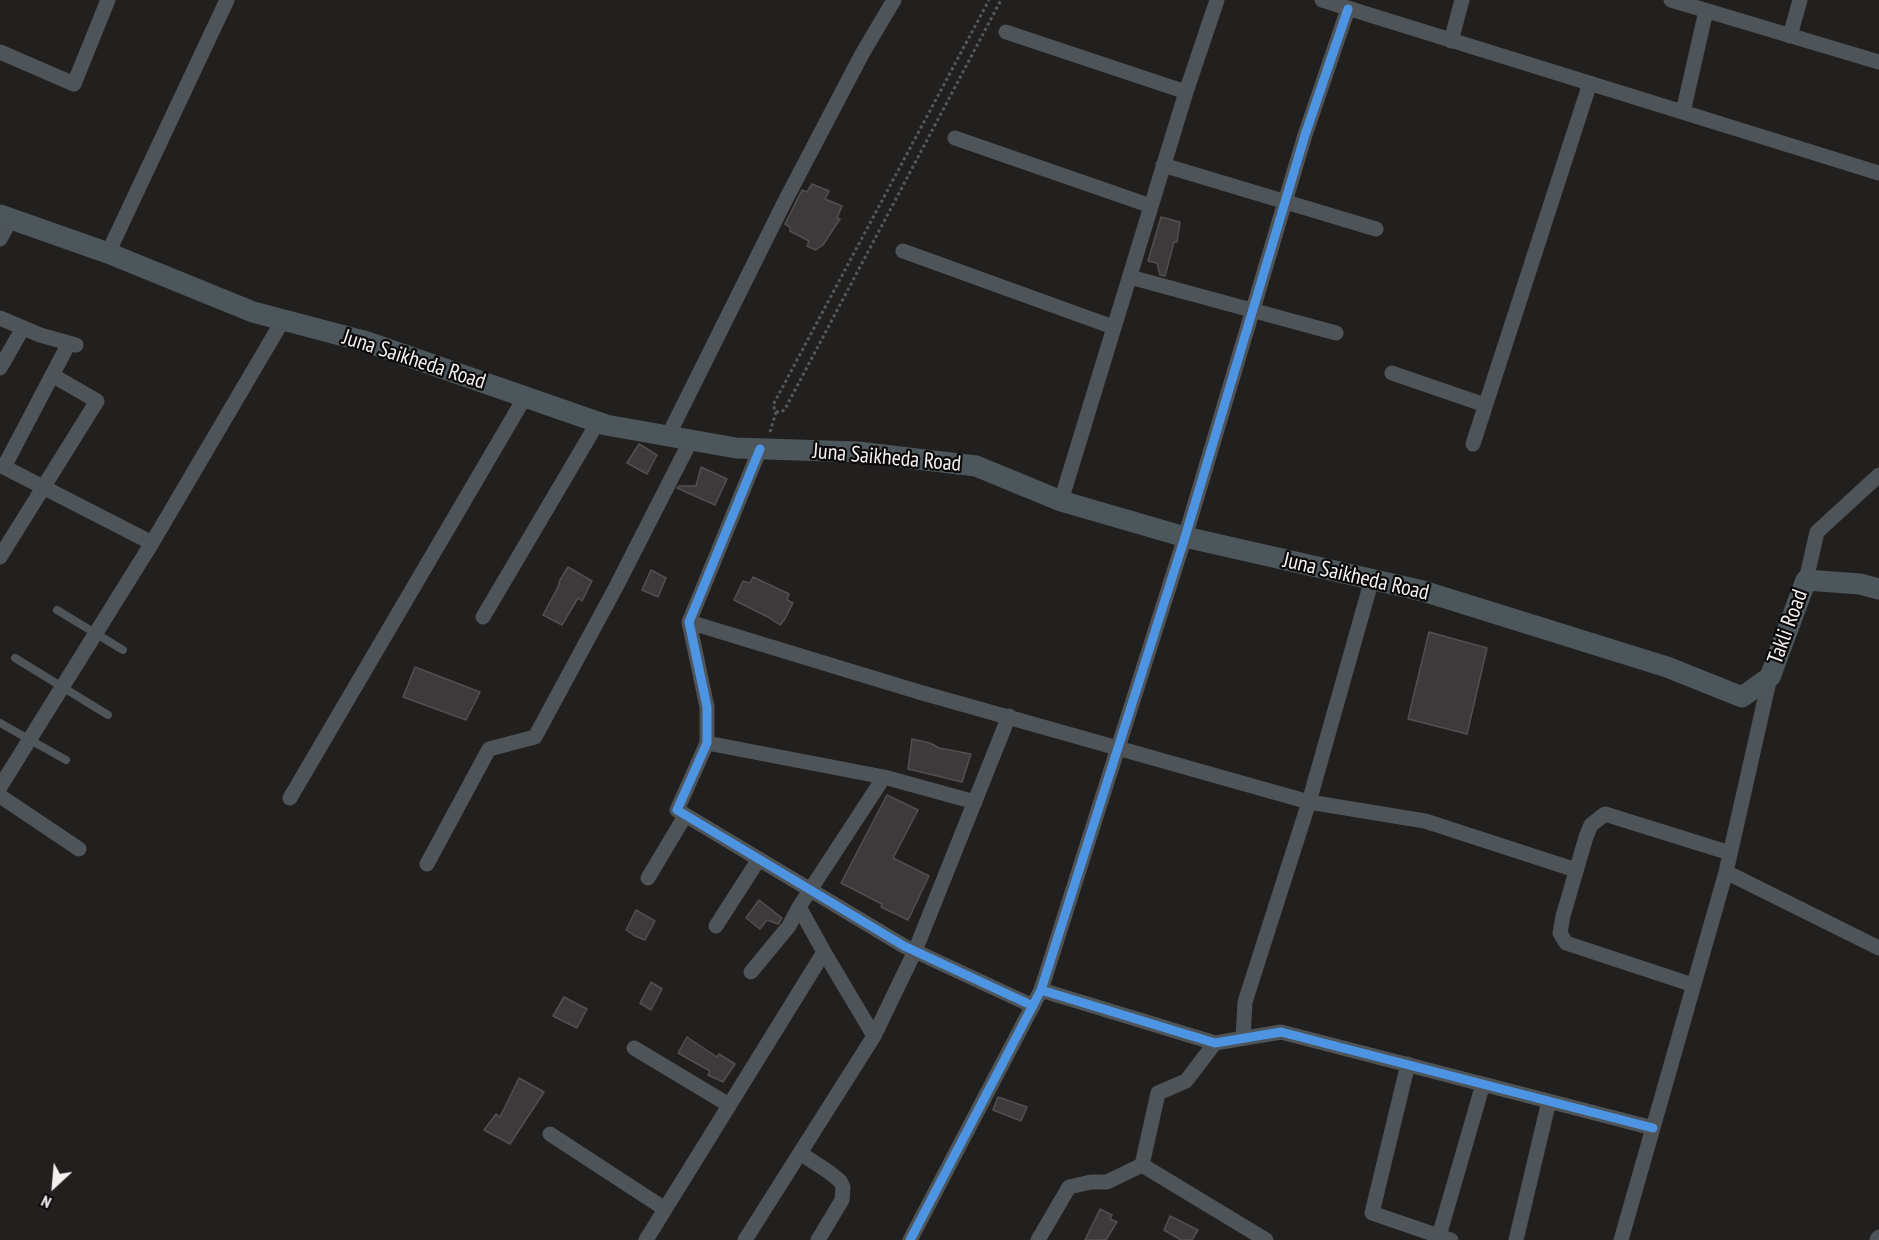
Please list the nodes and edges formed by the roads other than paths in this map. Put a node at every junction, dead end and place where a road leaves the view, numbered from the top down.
1 (108, 0) edge
2 (227, 0) edge
3 (894, 0) edge
4 (1217, 0) edge
5 (1322, 0) edge
6 (1462, 0) edge
7 (1671, 0) edge
8 (1800, 0) edge
9 (1348, 9) junction
10 (1706, 11) junction
11 (1006, 32) dead end
12 (1790, 36) junction
13 (1451, 40) junction
14 (0, 52) edge
15 (1879, 62) edge
16 (1590, 83) junction
17 (1186, 92) junction
18 (1683, 112) junction
19 (955, 138) dead end
20 (1164, 165) junction
21 (1879, 172) edge
22 (1285, 202) junction
23 (1151, 206) junction
24 (6, 217) edge
25 (1376, 230) dead end
26 (0, 239) edge
27 (903, 251) dead end
28 (108, 253) junction
29 (1130, 277) junction
30 (1253, 310) junction
31 (0, 318) edge
32 (283, 320) junction
33 (1113, 327) junction
34 (23, 328) junction
35 (1336, 333) dead end
36 (0, 368) edge
37 (1392, 373) dead end
38 (52, 375) junction
39 (525, 397) junction
40 (1485, 405) junction
41 (598, 422) junction
42 (669, 436) junction
43 (691, 440) junction
44 (1473, 444) dead end
45 (763, 449) junction
46 (2, 466) edge
47 (1879, 475) edge
48 (45, 487) junction
49 (1061, 501) junction
50 (1185, 537) junction
51 (152, 543) junction
52 (0, 557) edge
53 (1372, 579) junction
54 (1806, 580) junction
55 (1879, 589) edge
56 (57, 610) dead end
57 (483, 617) dead end
58 (689, 622) junction
59 (96, 633) junction
60 (123, 650) dead end
61 (15, 658) dead end
62 (1770, 677) junction
63 (63, 687) junction
64 (108, 716) dead end
65 (1009, 716) junction
66 (0, 723) edge
67 (30, 740) junction
68 (707, 743) junction
69 (1118, 747) junction
70 (66, 760) dead end
71 (884, 777) junction
72 (0, 787) edge
73 (0, 796) edge
74 (290, 798) dead end
75 (975, 802) junction
76 (1309, 802) junction
77 (685, 816) junction
78 (79, 849) dead end
79 (1730, 853) junction
80 (759, 859) junction
81 (428, 864) dead end
82 (1576, 870) junction
83 (1726, 872) junction
84 (648, 878) dead end
85 (810, 890) junction
86 (799, 907) junction
87 (716, 926) dead end
88 (1879, 948) edge
89 (915, 951) junction
90 (824, 952) junction
91 (751, 972) dead end
92 (1694, 985) junction
93 (1041, 990) junction
94 (1033, 1006) junction
95 (874, 1036) junction
96 (1243, 1038) junction
97 (1215, 1043) junction
98 (634, 1048) dead end
99 (1408, 1064) junction
100 (1484, 1084) junction
101 (1550, 1101) junction
102 (729, 1105) junction
103 (1653, 1128) junction
104 (550, 1134) dead end
105 (800, 1153) junction
106 (1142, 1165) junction
107 (665, 1209) junction
108 (1445, 1238) edge
109 (646, 1240) edge
110 (745, 1240) edge
111 (818, 1240) edge
112 (910, 1240) edge
113 (1038, 1240) edge
114 (1266, 1240) edge
115 (1516, 1240) edge
116 (1621, 1240) edge

1 - 14 street
2 - 28 street
3 - 42 street
4 - 17 street
5 - 9 street
6 - 13 street
7 - 10 street
8 - 12 street
9 - 13 street
9 - 22 street
10 - 12 street
10 - 18 street
11 - 17 street
12 - 15 street
13 - 16 street
16 - 18 street
16 - 40 street
17 - 20 street
18 - 21 street
19 - 23 street
20 - 22 street
20 - 23 street
22 - 25 street
22 - 30 street
23 - 29 street
24 - 26 street
24 - 28 main road, Juna Saikheda Road
27 - 33 street
28 - 32 main road, Juna Saikheda Road
29 - 30 street
29 - 33 street
30 - 35 street
30 - 50 street
31 - 34 street
32 - 39 main road, Juna Saikheda Road
32 - 51 street
33 - 49 street
34 - 36 street
34 - 38 street
37 - 40 street
38 - 46 street
38 - 48 street
39 - 41 main road, Juna Saikheda Road
39 - 74 street
40 - 44 street
41 - 42 main road, Juna Saikheda Road
41 - 57 street
42 - 43 main road, Juna Saikheda Road
43 - 45 main road, Juna Saikheda Road
43 - 81 street
45 - 49 main road, Juna Saikheda Road
45 - 58 street
46 - 48 street
47 - 54 street
48 - 51 street
48 - 52 street
49 - 50 main road, Juna Saikheda Road
50 - 53 main road, Juna Saikheda Road
50 - 69 street
51 - 59 street
53 - 62 main road, Juna Saikheda Road
53 - 76 street
54 - 55 main road, Takli Road
54 - 62 main road, Takli Road
56 - 59 lane
58 - 65 street
58 - 68 street
59 - 60 lane
59 - 63 street
61 - 63 lane
62 - 79 street
63 - 64 lane
63 - 67 street
65 - 69 street
65 - 75 street
66 - 67 lane
67 - 70 lane
67 - 72 street
68 - 71 street
68 - 77 street
69 - 76 street
69 - 93 street
71 - 75 street
71 - 85 street
73 - 78 street
75 - 89 street
76 - 82 street
76 - 96 street
77 - 80 street
77 - 84 street
79 - 82 street
79 - 83 street
80 - 85 street
80 - 87 street
82 - 92 street
83 - 88 street
83 - 92 street
85 - 86 street
85 - 89 street
86 - 90 street
86 - 91 street
89 - 94 street
89 - 95 street
90 - 95 street
90 - 102 street
92 - 103 street
93 - 94 street
93 - 97 street
94 - 112 street
95 - 105 street
96 - 97 street
96 - 99 street
97 - 106 street
98 - 102 street
99 - 100 street
99 - 108 street
100 - 101 street
100 - 108 street
101 - 103 street
101 - 115 street
102 - 107 street
103 - 116 street
104 - 107 street
105 - 110 street
105 - 111 street
106 - 113 street
106 - 114 street
107 - 109 street

